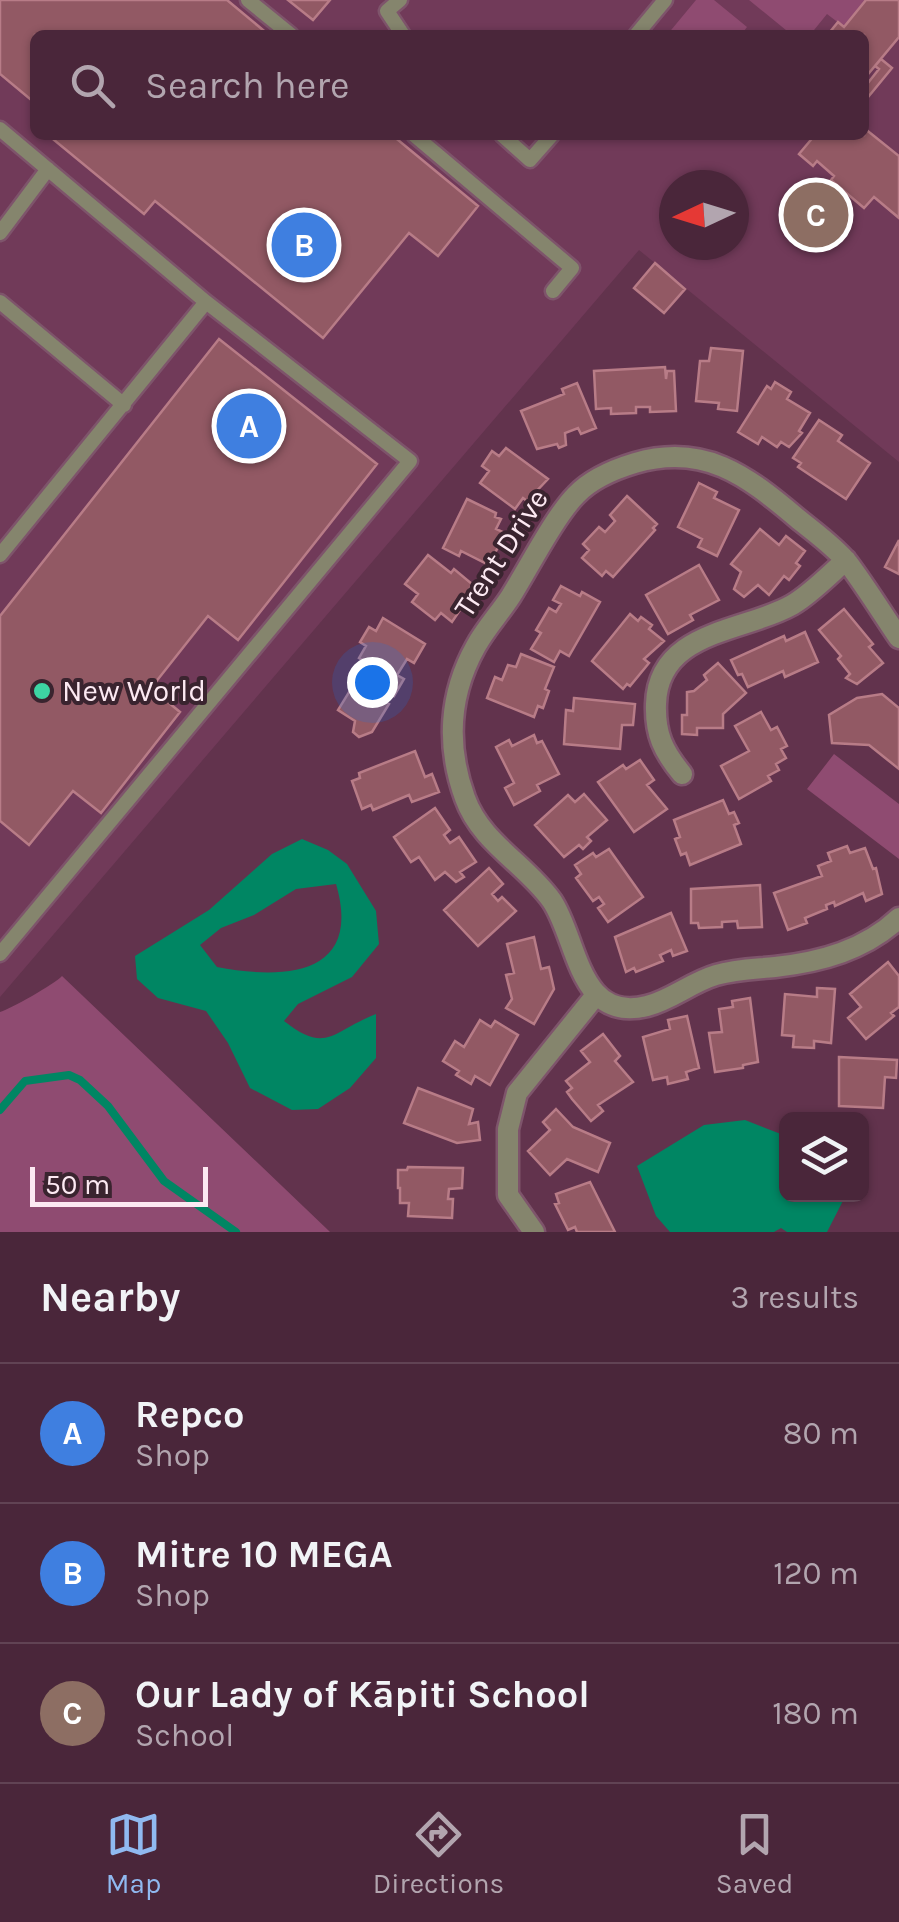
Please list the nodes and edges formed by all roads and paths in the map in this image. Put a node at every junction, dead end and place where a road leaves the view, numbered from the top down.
1 (248, 0) edge
2 (400, 0) edge
3 (665, 0) edge
4 (285, 30) edge
5 (400, 30) edge
6 (640, 30) edge
7 (0, 129) edge
8 (420, 140) edge
9 (508, 140) edge
10 (548, 140) edge
11 (48, 169) junction
12 (0, 233) edge
13 (553, 292) dead end
14 (0, 302) edge
15 (206, 302) junction
16 (124, 405) junction
17 (0, 555) edge
18 (846, 560) junction
19 (899, 638) edge
20 (682, 774) dead end
21 (899, 918) edge
22 (0, 954) edge
23 (596, 995) junction
24 (534, 1232) edge

1 - 4 lane
2 - 5 lane
3 - 6 lane
7 - 11 lane
8 - 13 lane
9 - 10 lane
11 - 12 lane
11 - 15 lane
14 - 16 lane
15 - 16 lane
15 - 22 lane
16 - 17 lane
18 - 19 street, Trent Drive
18 - 20 street
18 - 23 street, Trent Drive
21 - 23 street
23 - 24 street

